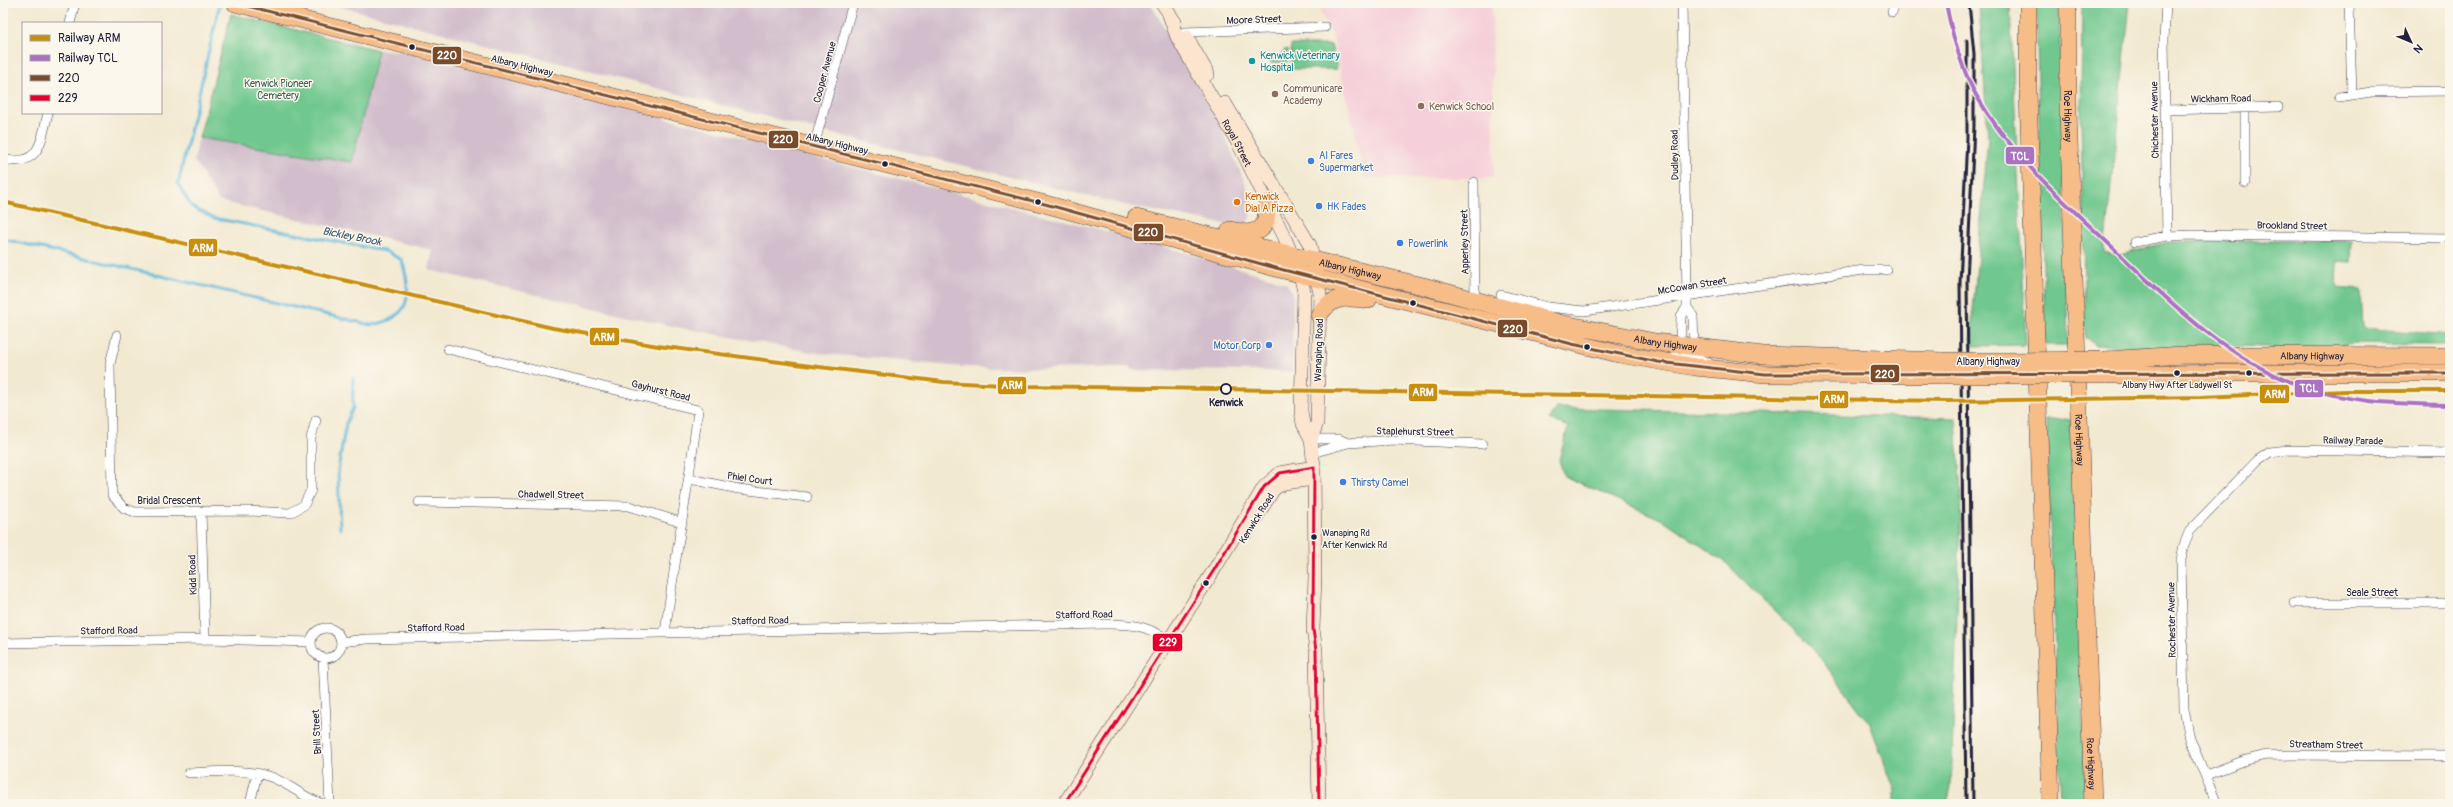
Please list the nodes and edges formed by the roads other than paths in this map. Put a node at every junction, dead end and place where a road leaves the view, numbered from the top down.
1 (75, 3) edge
2 (235, 3) edge
3 (272, 3) edge
4 (853, 3) edge
5 (1162, 3) edge
6 (1682, 3) edge
7 (2018, 3) edge
8 (2028, 3) edge
9 (2068, 3) edge
10 (2166, 3) edge
11 (2349, 3) edge
12 (1169, 15) junction
13 (70, 22) edge
14 (1325, 27) dead end
15 (1184, 32) junction
16 (2450, 91) edge
17 (2028, 92) junction
18 (2352, 94) junction
19 (2339, 97) dead end
20 (2278, 107) dead end
21 (2244, 108) junction
22 (2165, 110) junction
23 (48, 114) edge
24 (816, 142) junction
25 (3, 160) edge
26 (1474, 182) dead end
27 (2244, 183) dead end
28 (1267, 203) junction
29 (1155, 222) junction
30 (2167, 236) junction
31 (2450, 238) edge
32 (2135, 242) dead end
33 (1293, 254) junction
34 (1313, 259) junction
35 (1887, 270) dead end
36 (1300, 274) junction
37 (1318, 278) junction
38 (1501, 296) dead end
39 (1687, 297) junction
40 (1475, 301) junction
41 (1412, 302) junction
42 (1687, 307) junction
43 (1319, 315) junction
44 (117, 335) dead end
45 (1318, 344) junction
46 (448, 349) dead end
47 (1687, 349) junction
48 (2450, 356) edge
49 (1301, 360) junction
50 (1658, 362) junction
51 (1942, 368) junction
52 (2105, 368) junction
53 (1726, 370) junction
54 (1317, 373) junction
55 (2450, 373) edge
56 (316, 420) dead end
57 (1311, 439) junction
58 (1348, 443) junction
59 (1482, 444) dead end
60 (1312, 453) junction
61 (2450, 453) edge
62 (2258, 460) joint
63 (1314, 473) junction
64 (690, 479) junction
65 (807, 497) dead end
66 (419, 502) dead end
67 (201, 511) junction
68 (680, 522) junction
69 (2294, 602) dead end
70 (2450, 603) edge
71 (665, 633) junction
72 (205, 639) junction
73 (1173, 641) junction
74 (311, 642) junction
75 (341, 642) junction
76 (3, 643) edge
77 (323, 658) junction
78 (2450, 756) edge
79 (189, 773) dead end
80 (257, 774) junction
81 (2206, 775) junction
82 (250, 804) edge
83 (323, 804) edge
84 (330, 804) edge
85 (417, 804) edge
86 (426, 804) edge
87 (1064, 804) edge
88 (1074, 804) edge
89 (1319, 804) edge
90 (2051, 804) edge
91 (2093, 804) edge
92 (2217, 804) edge

1 - 13 street
2 - 24 highway, Albany Highway
3 - 24 highway, Albany Highway
4 - 24 street, Cooper Avenue
5 - 12 main road, Royal Street
6 - 39 street, Dudley Road
7 - 17 highway
8 - 17 highway
9 - 91 highway, Roe Highway
10 - 22 street, Chichester Avenue
11 - 18 street
12 - 15 main road, Royal Street
12 - 28 main road, Royal Street
14 - 15 street, Moore Street
15 - 34 main road, Royal Street
16 - 18 street
17 - 90 highway
18 - 19 street
20 - 21 street, Wickham Road
21 - 22 street, Wickham Road
21 - 27 street
22 - 30 street, Chichester Avenue
23 - 25 street
24 - 29 highway, Albany Highway
24 - 36 highway, Albany Highway
26 - 40 street, Apperley Street
28 - 29 highway
28 - 33 main road, Royal Street
29 - 33 highway, Albany Highway
30 - 31 street, Brookland Street
30 - 32 street, Brookland Street
33 - 34 highway, Albany Highway
33 - 36 main road, Royal Street
34 - 37 main road, Wanaping Road
34 - 40 highway, Albany Highway
35 - 39 street, McCowan Street
36 - 37 highway, Albany Highway
36 - 49 main road, Wanaping Road
37 - 41 highway, Albany Highway
37 - 43 main road, Wanaping Road
38 - 39 street, McCowan Street
39 - 42 street, Dudley Road
40 - 47 highway, Albany Highway
41 - 43 highway
41 - 50 highway, Albany Highway
42 - 47 street, Dudley Road
42 - 47 street, Dudley Road
43 - 45 main road, Wanaping Road
44 - 67 street, Bridal Crescent
45 - 49 main road
45 - 54 main road, Wanaping Road
46 - 64 street, Gayhurst Road
47 - 50 street
47 - 51 highway, Albany Highway
47 - 53 street
48 - 52 highway, Albany Highway
49 - 54 main road
49 - 57 main road, Wanaping Road
50 - 53 highway, Albany Highway
51 - 52 highway, Albany Highway, bridge
51 - 53 highway, Albany Highway
52 - 55 highway, Albany Highway
54 - 57 main road, Wanaping Road
56 - 67 street, Bridal Crescent
57 - 58 street, Staplehurst Street
57 - 60 main road, Wanaping Road
58 - 59 street, Staplehurst Street
58 - 60 street, Staplehurst Street
60 - 63 main road, Wanaping Road
61 - 62 street, Railway Parade
62 - 81 street, Rochester Avenue
63 - 73 main road, Kenwick Road
63 - 89 main road, Wanaping Road
64 - 65 street, Phiel Court
64 - 68 street, Gayhurst Road
66 - 68 street, Chadwell Street
67 - 72 street, Kidd Road
68 - 71 street, Gayhurst Road
69 - 70 street, Seale Street
71 - 73 street, Stafford Road
71 - 75 street, Stafford Road
72 - 74 street, Stafford Road
72 - 76 street, Stafford Road
73 - 87 main road, Kenwick Road
73 - 88 main road, Kenwick Road
74 - 75 street
74 - 77 street
75 - 77 street
77 - 84 street, Brill Street
78 - 81 street, Streatham Street
79 - 80 street
80 - 82 street
80 - 83 street
81 - 92 street, Rochester Avenue
85 - 86 street

